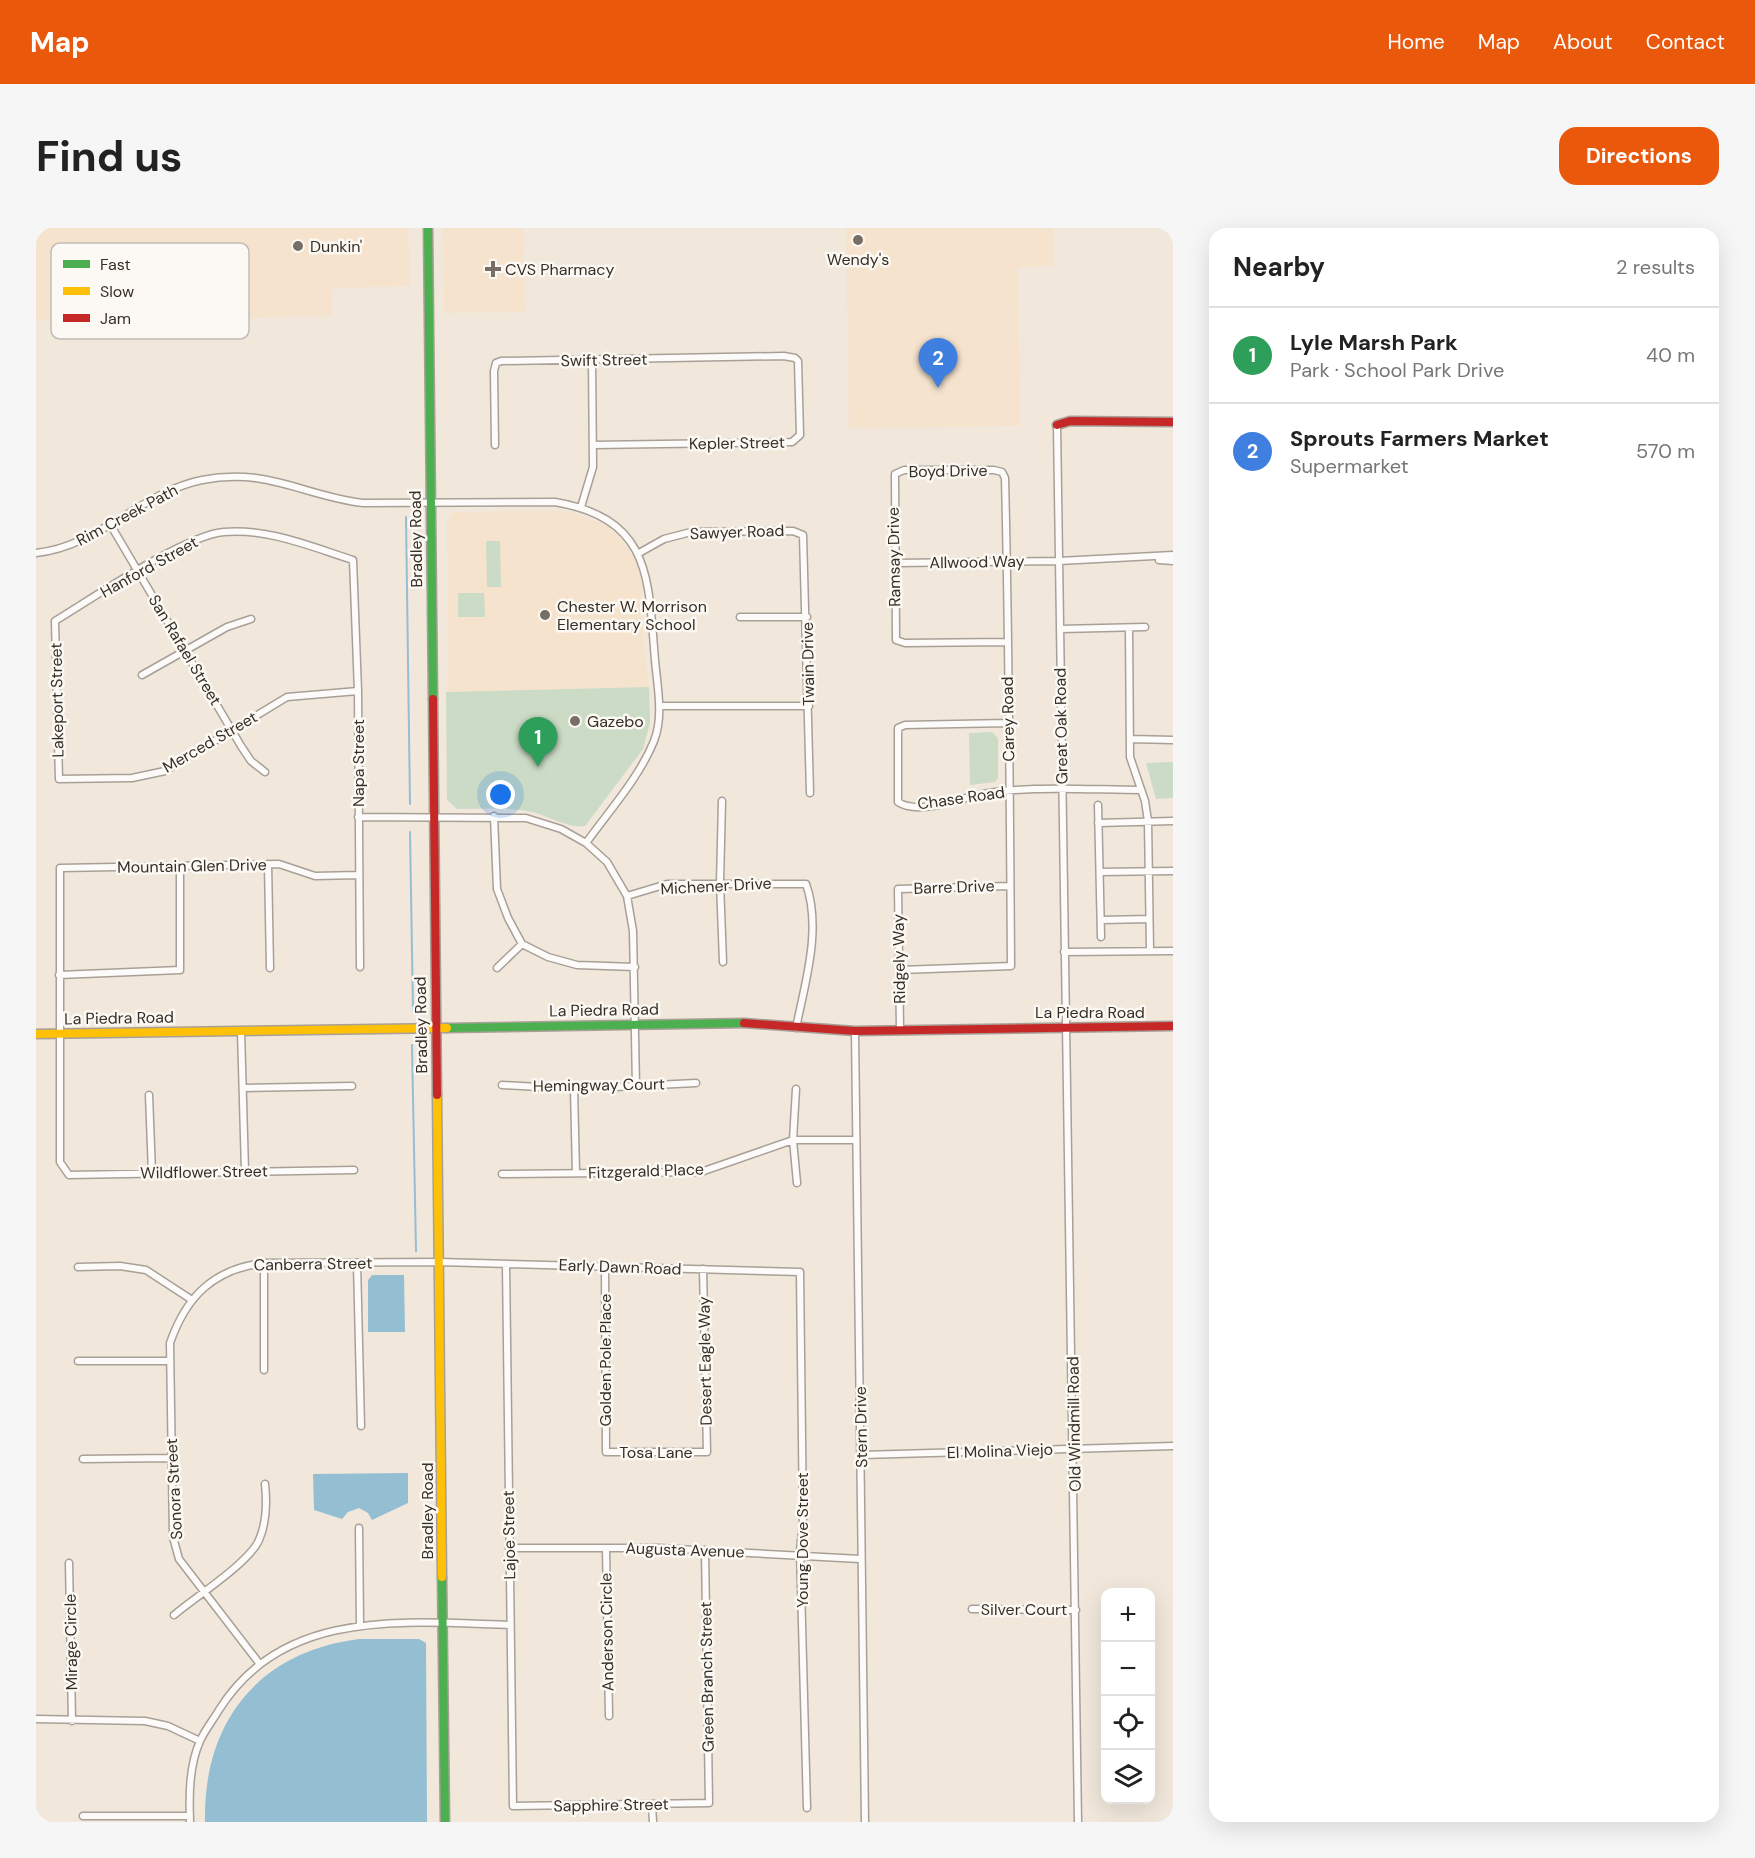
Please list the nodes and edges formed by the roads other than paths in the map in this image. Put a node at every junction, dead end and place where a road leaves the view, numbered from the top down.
1 (428, 228) edge
2 (795, 358) joint
3 (592, 360) junction
4 (1173, 422) edge
5 (1057, 425) joint
6 (495, 445) dead end
7 (593, 445) junction
8 (1002, 472) joint
9 (895, 474) joint
10 (431, 504) junction
11 (581, 507) junction
12 (110, 524) junction
13 (803, 535) joint
14 (36, 553) edge
15 (639, 553) junction
16 (1173, 555) edge
17 (1143, 558) junction
18 (353, 560) joint
19 (1059, 561) junction
20 (1173, 561) edge
21 (1007, 562) junction
22 (895, 564) junction
23 (138, 571) junction
24 (740, 617) dead end
25 (807, 617) junction
26 (250, 619) dead end
27 (55, 621) joint
28 (1145, 627) dead end
29 (1128, 628) junction
30 (1059, 629) junction
31 (1007, 642) junction
32 (186, 651) junction
33 (142, 675) dead end
34 (358, 691) junction
35 (659, 706) junction
36 (809, 706) junction
37 (1008, 723) junction
38 (232, 729) junction
39 (1130, 740) junction
40 (1173, 740) edge
41 (265, 772) dead end
42 (59, 778) joint
43 (1062, 790) junction
44 (1141, 790) junction
45 (1009, 791) junction
46 (810, 793) dead end
47 (722, 801) dead end
48 (1098, 806) dead end
49 (494, 816) junction
50 (357, 817) junction
51 (434, 817) junction
52 (1173, 821) edge
53 (1148, 822) junction
54 (1098, 823) junction
55 (586, 843) junction
56 (268, 864) junction
57 (180, 866) junction
58 (1149, 871) junction
59 (1173, 871) edge
60 (1100, 872) junction
61 (359, 876) junction
62 (720, 883) junction
63 (1010, 886) junction
64 (898, 889) joint
65 (627, 896) junction
66 (1149, 919) junction
67 (1101, 920) junction
68 (1101, 938) dead end
69 (522, 944) junction
70 (1150, 951) junction
71 (1173, 951) edge
72 (1064, 952) junction
73 (723, 962) dead end
74 (635, 966) junction
75 (360, 967) dead end
76 (270, 968) dead end
77 (497, 968) dead end
78 (900, 970) junction
79 (59, 975) junction
80 (635, 1024) junction
81 (1173, 1026) edge
82 (1065, 1027) junction
83 (436, 1028) junction
84 (796, 1028) junction
85 (900, 1029) junction
86 (242, 1031) junction
87 (855, 1031) junction
88 (36, 1034) edge
89 (58, 1034) junction
90 (696, 1083) dead end
91 (502, 1085) dead end
92 (352, 1086) dead end
93 (636, 1086) junction
94 (243, 1088) junction
95 (574, 1089) junction
96 (796, 1089) dead end
97 (149, 1095) dead end
98 (793, 1140) junction
99 (856, 1140) junction
100 (354, 1170) dead end
101 (245, 1172) junction
102 (152, 1173) junction
103 (576, 1173) junction
104 (502, 1174) dead end
105 (797, 1183) dead end
106 (440, 1262) junction
107 (264, 1263) junction
108 (357, 1263) junction
109 (506, 1264) junction
110 (78, 1267) dead end
111 (605, 1267) junction
112 (703, 1269) junction
113 (800, 1272) joint
114 (192, 1300) junction
115 (78, 1361) dead end
116 (170, 1361) junction
117 (264, 1370) dead end
118 (361, 1426) dead end
119 (1173, 1446) edge
120 (1074, 1449) junction
121 (606, 1452) joint
122 (706, 1452) joint
123 (862, 1455) junction
124 (171, 1458) junction
125 (82, 1459) dead end
126 (265, 1484) dead end
127 (359, 1528) dead end
128 (509, 1548) junction
129 (606, 1548) junction
130 (705, 1550) junction
131 (800, 1555) junction
132 (860, 1558) junction
133 (69, 1563) dead end
134 (205, 1589) junction
135 (972, 1609) dead end
136 (1076, 1610) junction
137 (174, 1615) dead end
138 (443, 1623) junction
139 (360, 1625) junction
140 (510, 1625) junction
141 (259, 1663) junction
142 (609, 1716) dead end
143 (36, 1719) edge
144 (72, 1721) junction
145 (200, 1741) junction
146 (709, 1803) joint
147 (652, 1805) junction
148 (513, 1806) joint
149 (807, 1808) dead end
150 (83, 1816) dead end
151 (190, 1819) edge
152 (445, 1822) edge
153 (653, 1822) edge
154 (865, 1822) edge
155 (1078, 1822) edge

1 - 10 street, Bradley Road
2 - 3 street, Swift Street
2 - 7 street, Kepler Street
3 - 6 street, Swift Street
3 - 7 street
4 - 5 street
5 - 19 street, Great Oak Road
7 - 11 street
8 - 9 street, Boyd Drive
8 - 21 street, Carey Road
9 - 22 street, Ramsay Drive
10 - 11 street, Rim Creek Path
10 - 12 street, Rim Creek Path
10 - 51 street, Bradley Road
11 - 15 street, Rim Creek Path
12 - 14 street, Rim Creek Path
12 - 23 street, San Rafael Street
13 - 15 street, Sawyer Road
13 - 25 street, Twain Drive
15 - 35 street
16 - 17 street
17 - 19 street, Allwood Way
17 - 20 street
18 - 23 street, Hanford Street
18 - 34 street, Napa Street
19 - 21 street, Allwood Way
19 - 30 street, Great Oak Road
21 - 22 street, Allwood Way
21 - 31 street, Carey Road
22 - 31 street, Ramsay Drive
23 - 27 street, Hanford Street
23 - 32 street, San Rafael Street
24 - 25 street
25 - 36 street, Twain Drive
26 - 32 street
27 - 42 street, Lakeport Street
28 - 29 street
29 - 30 street
29 - 39 street
30 - 43 street, Great Oak Road
31 - 37 street, Carey Road
32 - 33 street
32 - 38 street, San Rafael Street
34 - 38 street, Merced Street
34 - 50 street, Napa Street
35 - 36 street
35 - 55 street
36 - 46 street, Twain Drive
37 - 45 street, Carey Road
37 - 45 street, Chase Road
38 - 41 street, San Rafael Street
38 - 42 street, Merced Street
39 - 40 street
39 - 44 street
43 - 44 street, Chase Road
43 - 45 street, Chase Road
43 - 72 street, Great Oak Road
44 - 53 street
45 - 63 street, Carey Road
47 - 62 street
48 - 54 street
49 - 51 street
49 - 55 street
49 - 69 street
50 - 51 street
50 - 61 street, Napa Street
51 - 83 street, Bradley Road
52 - 53 street
53 - 54 street
53 - 58 street
54 - 60 street
55 - 65 street
56 - 57 street, Mountain Glen Drive
56 - 61 street, Mountain Glen Drive
56 - 76 street
57 - 79 street
57 - 79 street, Mountain Glen Drive
58 - 59 street
58 - 60 street
58 - 66 street
60 - 67 street
61 - 75 street, Napa Street
62 - 65 street, Michener Drive
62 - 73 street
62 - 84 street, Michener Drive
63 - 64 street, Barre Drive
63 - 78 street, Carey Road
64 - 78 street, Ridgely Way
65 - 74 street
66 - 67 street
66 - 70 street
67 - 68 street
69 - 74 street
69 - 77 street
70 - 71 street
70 - 72 street
72 - 82 street, Great Oak Road
74 - 80 street
78 - 85 street, Ridgely Way
79 - 89 street
80 - 83 street, La Piedra Road
80 - 84 street, La Piedra Road
80 - 93 street
81 - 82 street, La Piedra Road
82 - 85 street, La Piedra Road
82 - 120 street, Old Windmill Road
83 - 86 street, La Piedra Road
83 - 106 street, Bradley Road
84 - 87 street, La Piedra Road
85 - 87 street, La Piedra Road
86 - 89 street, La Piedra Road
86 - 94 street
87 - 99 street, Stern Drive
88 - 89 street, La Piedra Road
89 - 102 street, Wildflower Street
90 - 93 street, Hemingway Court
91 - 95 street, Hemingway Court
92 - 94 street
93 - 95 street, Hemingway Court
94 - 101 street
95 - 103 street
96 - 98 street
97 - 102 street
98 - 99 street, Fitzgerald Place
98 - 103 street, Fitzgerald Place
98 - 105 street
99 - 123 street, Stern Drive
100 - 101 street, Wildflower Street
101 - 102 street, Wildflower Street
103 - 104 street, Fitzgerald Place
106 - 108 street, Canberra Street
106 - 109 street, Early Dawn Road
106 - 138 street, Bradley Road
107 - 108 street, Canberra Street
107 - 114 street, Canberra Street
107 - 117 street
108 - 118 street
109 - 111 street, Early Dawn Road
109 - 128 street, Lajoe Street
110 - 114 street
111 - 112 street, Early Dawn Road
111 - 121 street, Golden Pole Place
112 - 113 street, Early Dawn Road
112 - 122 street, Desert Eagle Way
113 - 131 street, Young Dove Street
114 - 116 street, Canberra Street
115 - 116 street
116 - 124 street, Sonora Street
119 - 120 street, El Molina Viejo
120 - 123 street, El Molina Viejo
120 - 136 street, Old Windmill Road
121 - 122 street, Tosa Lane
123 - 132 street, Stern Drive
124 - 125 street
124 - 134 street, Sonora Street
126 - 134 street
127 - 139 street
128 - 129 street, Augusta Avenue
128 - 140 street, Lajoe Street
129 - 130 street, Augusta Avenue
129 - 142 street, Anderson Circle
130 - 131 street, Augusta Avenue
130 - 146 street, Green Branch Street
131 - 132 street, Augusta Avenue
131 - 149 street, Young Dove Street
132 - 154 street, Stern Drive
133 - 144 street, Mirage Circle
134 - 137 street
134 - 141 street, Sonora Street
135 - 136 street, Silver Court
136 - 155 street, Old Windmill Road
138 - 139 street
138 - 140 street
138 - 152 street, Bradley Road
139 - 141 street
140 - 148 street, Lajoe Street
141 - 145 street
143 - 144 street
144 - 145 street
145 - 151 street
146 - 147 street, Sapphire Street
147 - 148 street, Sapphire Street
147 - 153 street
150 - 151 street

